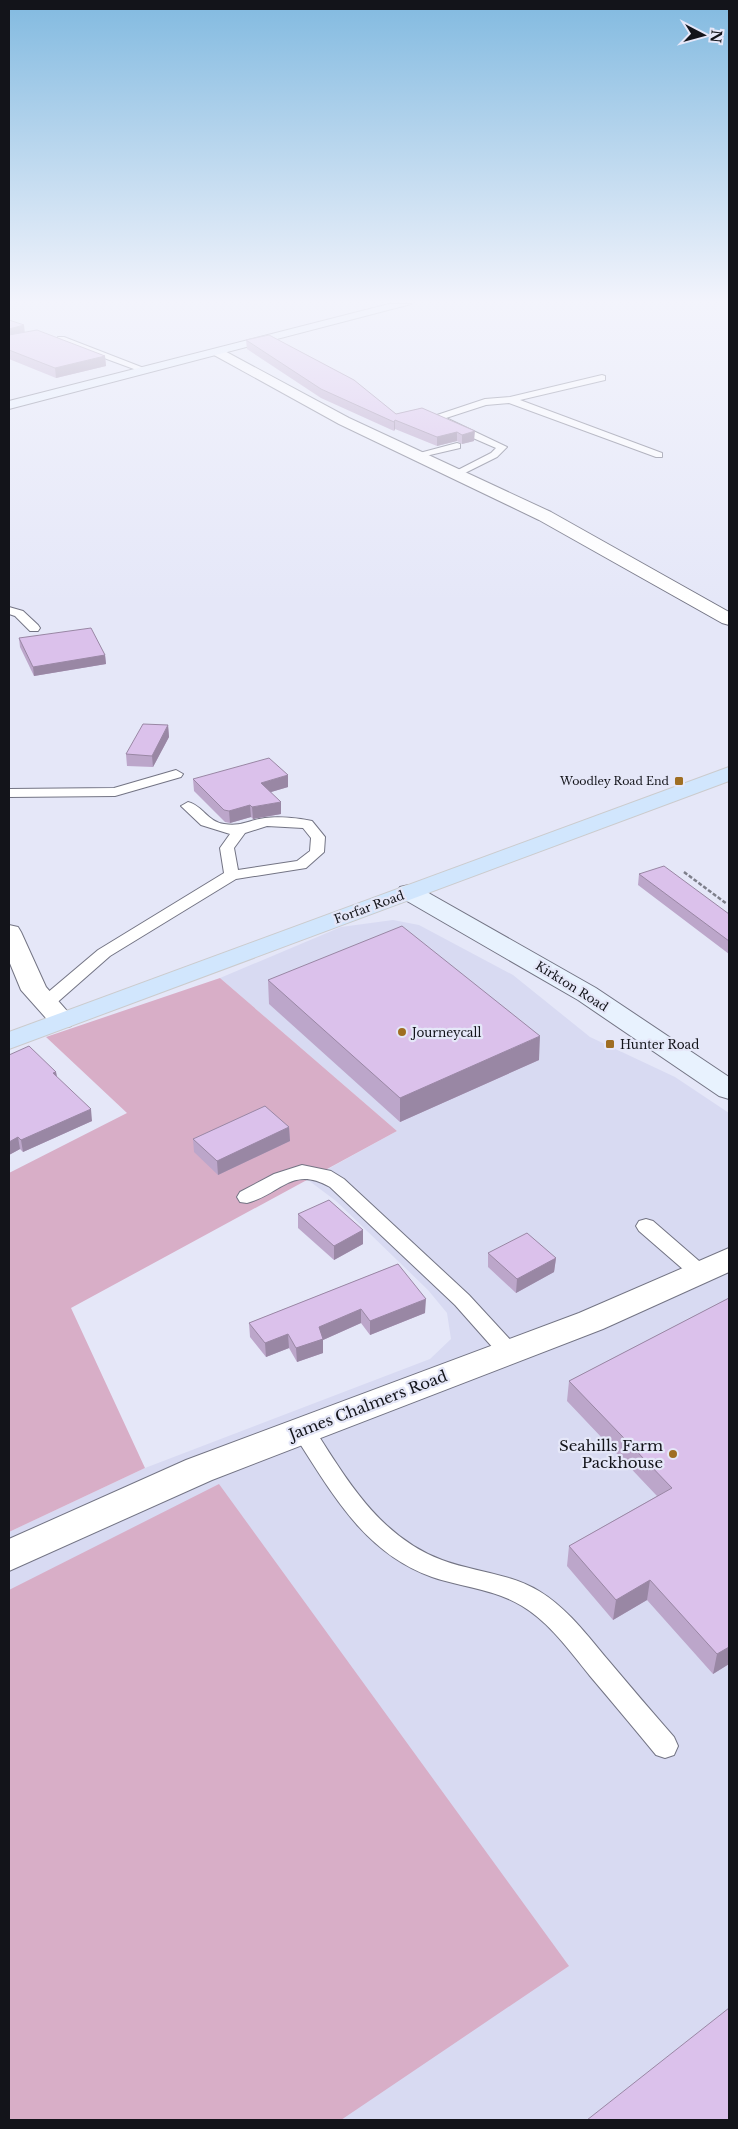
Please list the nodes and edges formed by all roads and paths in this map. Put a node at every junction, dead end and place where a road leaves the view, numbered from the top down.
1 (312, 403) edge
2 (481, 403) edge
3 (519, 403) edge
4 (457, 446) edge
5 (417, 455) junction
6 (659, 455) dead end
7 (455, 474) junction
8 (9, 611) edge
9 (729, 619) edge
10 (34, 628) dead end
11 (176, 774) dead end
12 (729, 774) edge
13 (9, 793) edge
14 (188, 806) dead end
15 (240, 830) junction
16 (684, 872) dead end
17 (232, 875) junction
18 (409, 892) junction
19 (729, 904) edge
20 (9, 932) edge
21 (54, 1012) junction
22 (9, 1041) edge
23 (729, 1090) edge
24 (247, 1197) dead end
25 (646, 1226) dead end
26 (721, 1263) edge
27 (509, 1352) junction
28 (303, 1430) junction
29 (9, 1556) edge
30 (665, 1746) dead end

1 - 5 street
2 - 7 lane
3 - 6 lane
4 - 5 lane
5 - 7 street
7 - 9 street
8 - 10 lane
11 - 13 lane
12 - 18 main road, Forfar Road
14 - 15 lane
15 - 17 lane
15 - 17 lane
16 - 19 path
17 - 21 lane
18 - 21 main road, Forfar Road
18 - 23 street, Kirkton Road
20 - 21 street
21 - 22 main road, Forfar Road
24 - 27 lane
25 - 26 lane
26 - 27 street, James Chalmers Road
27 - 28 street, James Chalmers Road
28 - 29 street, James Chalmers Road
28 - 30 lane

